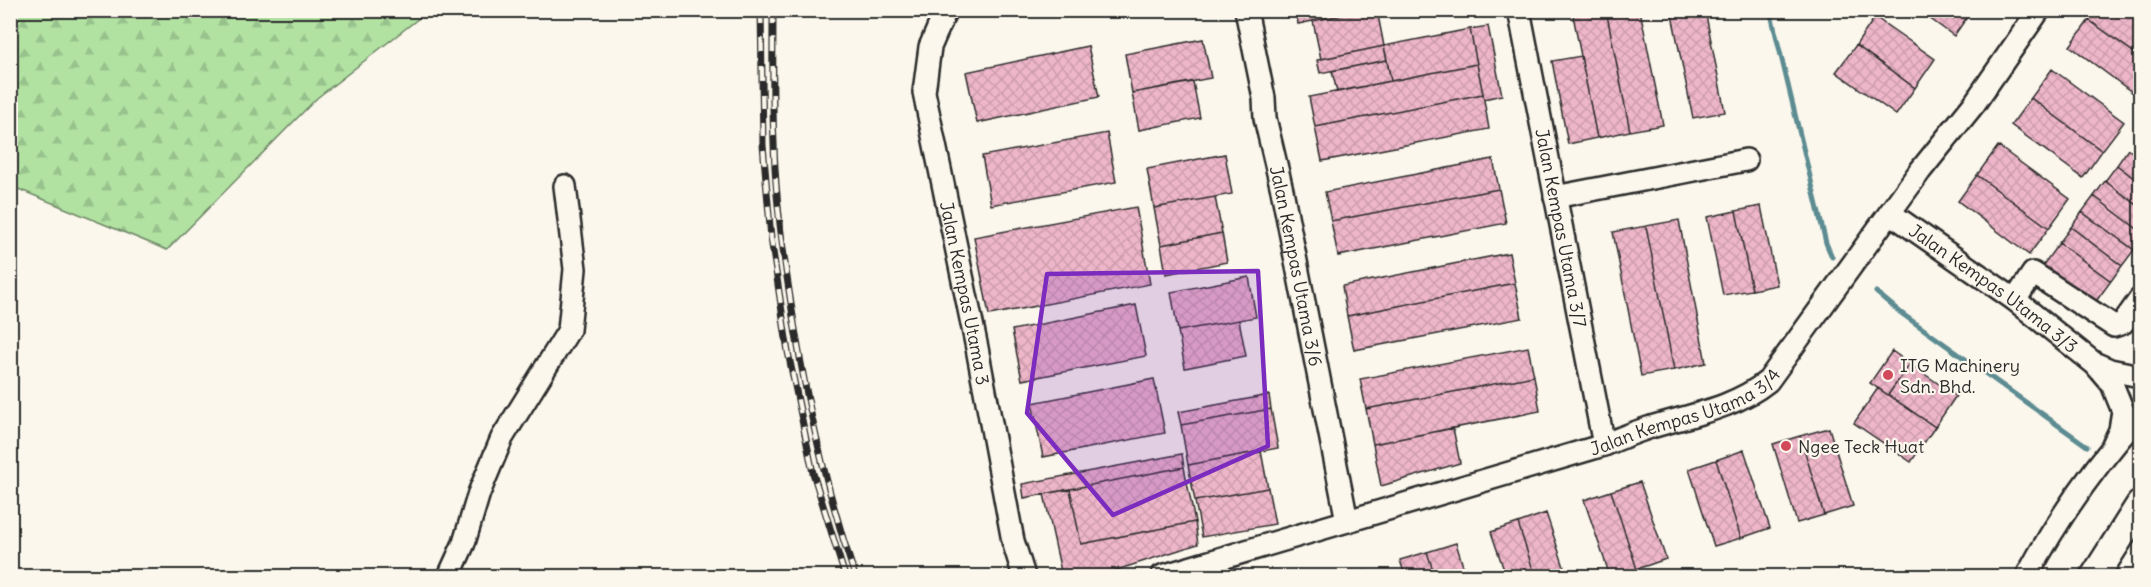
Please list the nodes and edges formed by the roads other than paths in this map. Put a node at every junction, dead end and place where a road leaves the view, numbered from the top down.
1 (946, 10) edge
2 (1246, 10) edge
3 (1519, 10) edge
4 (2039, 10) edge
5 (1746, 160) dead end
6 (565, 186) dead end
7 (1555, 197) junction
8 (1890, 213) junction
9 (2140, 299) edge
10 (2015, 300) junction
11 (2095, 364) junction
12 (2140, 376) edge
13 (2140, 415) edge
14 (1604, 445) junction
15 (2113, 445) junction
16 (2140, 505) edge
17 (1347, 521) junction
18 (2140, 536) edge
19 (449, 576) edge
20 (1024, 576) edge
21 (1162, 576) edge
22 (2027, 576) edge
23 (2096, 576) edge
24 (2115, 576) edge

1 - 20 street, Jalan Kempas Utama 3
2 - 17 street, Jalan Kempas Utama 3/6
3 - 7 street, Jalan Kempas Utama 3/7
4 - 8 street, Jalan Kempas Utama 3/4
5 - 7 street
6 - 19 street
7 - 14 street, Jalan Kempas Utama 3/7
8 - 10 street, Jalan Kempas Utama 3/3
8 - 14 street, Jalan Kempas Utama 3/4
9 - 10 street, Jalan Kempas Utama 3/3
10 - 11 street, Jalan Kempas Utama 3/3
11 - 12 street, Jalan Kempas Utama 3/3
11 - 15 street, Jalan Kempas Utama 3/3
13 - 15 street
14 - 17 street, Jalan Kempas Utama 3/4
15 - 22 street
16 - 23 main road
17 - 21 street, Jalan Kempas Utama 3/4
18 - 24 main road

